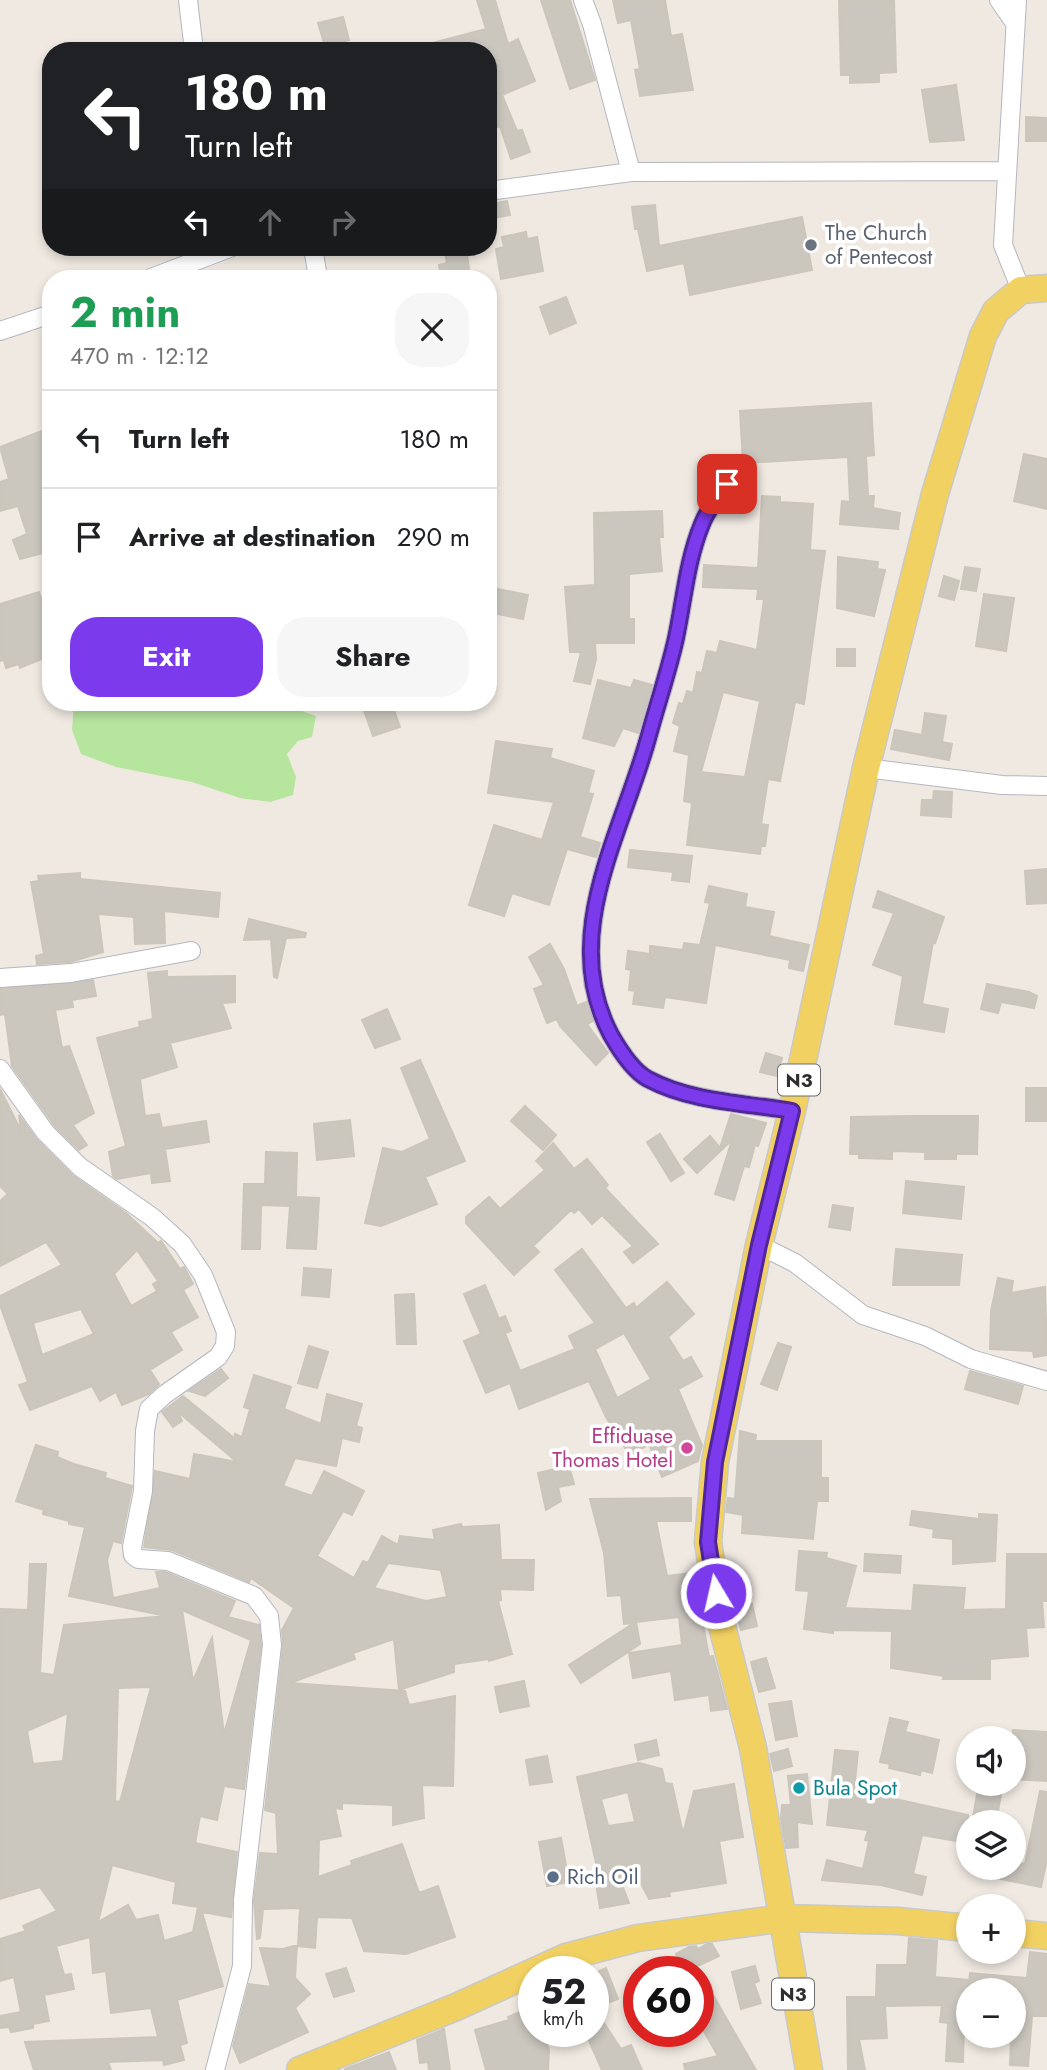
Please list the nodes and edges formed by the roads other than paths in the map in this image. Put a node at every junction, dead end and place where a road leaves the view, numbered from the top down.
1 (188, 0) edge
2 (583, 0) edge
3 (999, 0) edge
4 (1017, 0) edge
5 (1015, 23) junction
6 (193, 42) edge
7 (1006, 171) junction
8 (631, 172) junction
9 (497, 190) edge
10 (208, 256) edge
11 (172, 270) edge
12 (1047, 288) edge
13 (1021, 290) junction
14 (42, 317) edge
15 (0, 331) edge
16 (727, 484) dead end
17 (866, 768) junction
18 (1047, 786) edge
19 (191, 951) dead end
20 (0, 978) edge
21 (0, 1069) edge
22 (792, 1111) junction
23 (759, 1245) junction
24 (1047, 1381) edge
25 (784, 1918) junction
26 (956, 1927) edge
27 (1026, 1935) edge
28 (1047, 1937) edge
29 (215, 2070) edge
30 (300, 2070) edge
31 (809, 2070) edge

1 - 6 street
2 - 8 street
3 - 5 street
4 - 5 street
5 - 7 street
7 - 8 street
7 - 13 street
8 - 9 street
10 - 11 street
12 - 13 main road
13 - 17 main road, N3
14 - 15 street
16 - 22 street
17 - 18 street
17 - 22 main road, N3
19 - 20 street
21 - 29 street
22 - 23 main road, N3
23 - 24 street
23 - 25 main road, N3
25 - 26 main road
25 - 30 main road
25 - 31 main road, N3
27 - 28 main road

